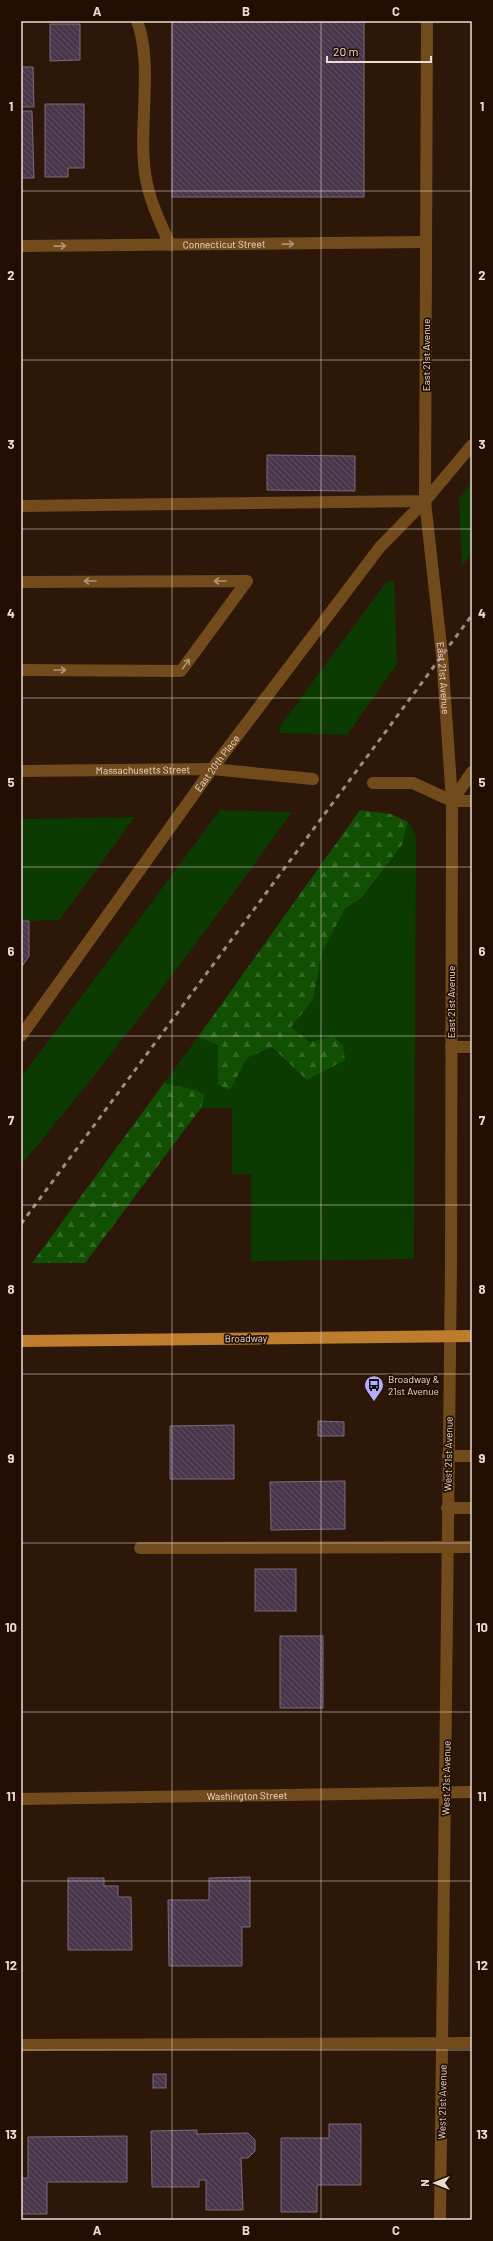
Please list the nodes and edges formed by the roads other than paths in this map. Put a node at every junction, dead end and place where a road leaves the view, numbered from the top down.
1 (137, 21) edge
2 (427, 21) edge
3 (426, 242) junction
4 (170, 245) junction
5 (21, 246) edge
6 (472, 444) edge
7 (425, 501) junction
8 (21, 506) edge
9 (21, 582) edge
10 (21, 670) edge
11 (212, 769) junction
12 (21, 771) edge
13 (472, 772) edge
14 (313, 779) dead end
15 (373, 783) dead end
16 (452, 801) junction
17 (472, 801) edge
18 (21, 1036) edge
19 (451, 1047) junction
20 (472, 1047) edge
21 (450, 1336) junction
22 (472, 1336) edge
23 (21, 1341) edge
24 (448, 1456) junction
25 (472, 1456) edge
26 (447, 1508) junction
27 (472, 1508) edge
28 (446, 1547) junction
29 (472, 1547) edge
30 (140, 1548) dead end
31 (472, 1792) edge
32 (446, 1793) junction
33 (21, 1799) edge
34 (472, 2043) edge
35 (442, 2044) junction
36 (21, 2045) edge
37 (440, 2220) edge

1 - 4 street
2 - 3 street, East 21st Avenue
4 -> 3 street, Connecticut Street
3 - 7 street, East 21st Avenue
5 -> 4 street, Connecticut Street
6 - 7 street, East 20th Place
7 - 8 street
7 - 11 street, East 20th Place
7 - 16 street, East 21st Avenue
10 -> 9 street
11 - 12 street, Massachusetts Street
11 - 14 street, Massachusetts Street
11 - 18 street, East 20th Place
13 - 16 street
15 - 16 street
16 - 17 street
16 - 19 street, East 21st Avenue
19 - 20 street
19 - 21 street, East 21st Avenue
21 - 22 main road, Broadway
21 - 23 main road, Broadway
21 - 24 street, West 21st Avenue
24 - 25 street
24 - 26 street, West 21st Avenue
26 - 27 street
26 - 28 street, West 21st Avenue
28 - 29 street
28 - 30 street
28 - 32 street, West 21st Avenue
31 - 32 street, Washington Street
32 - 33 street, Washington Street
32 - 35 street, West 21st Avenue
34 - 35 street
35 - 36 street
35 - 37 street, West 21st Avenue

